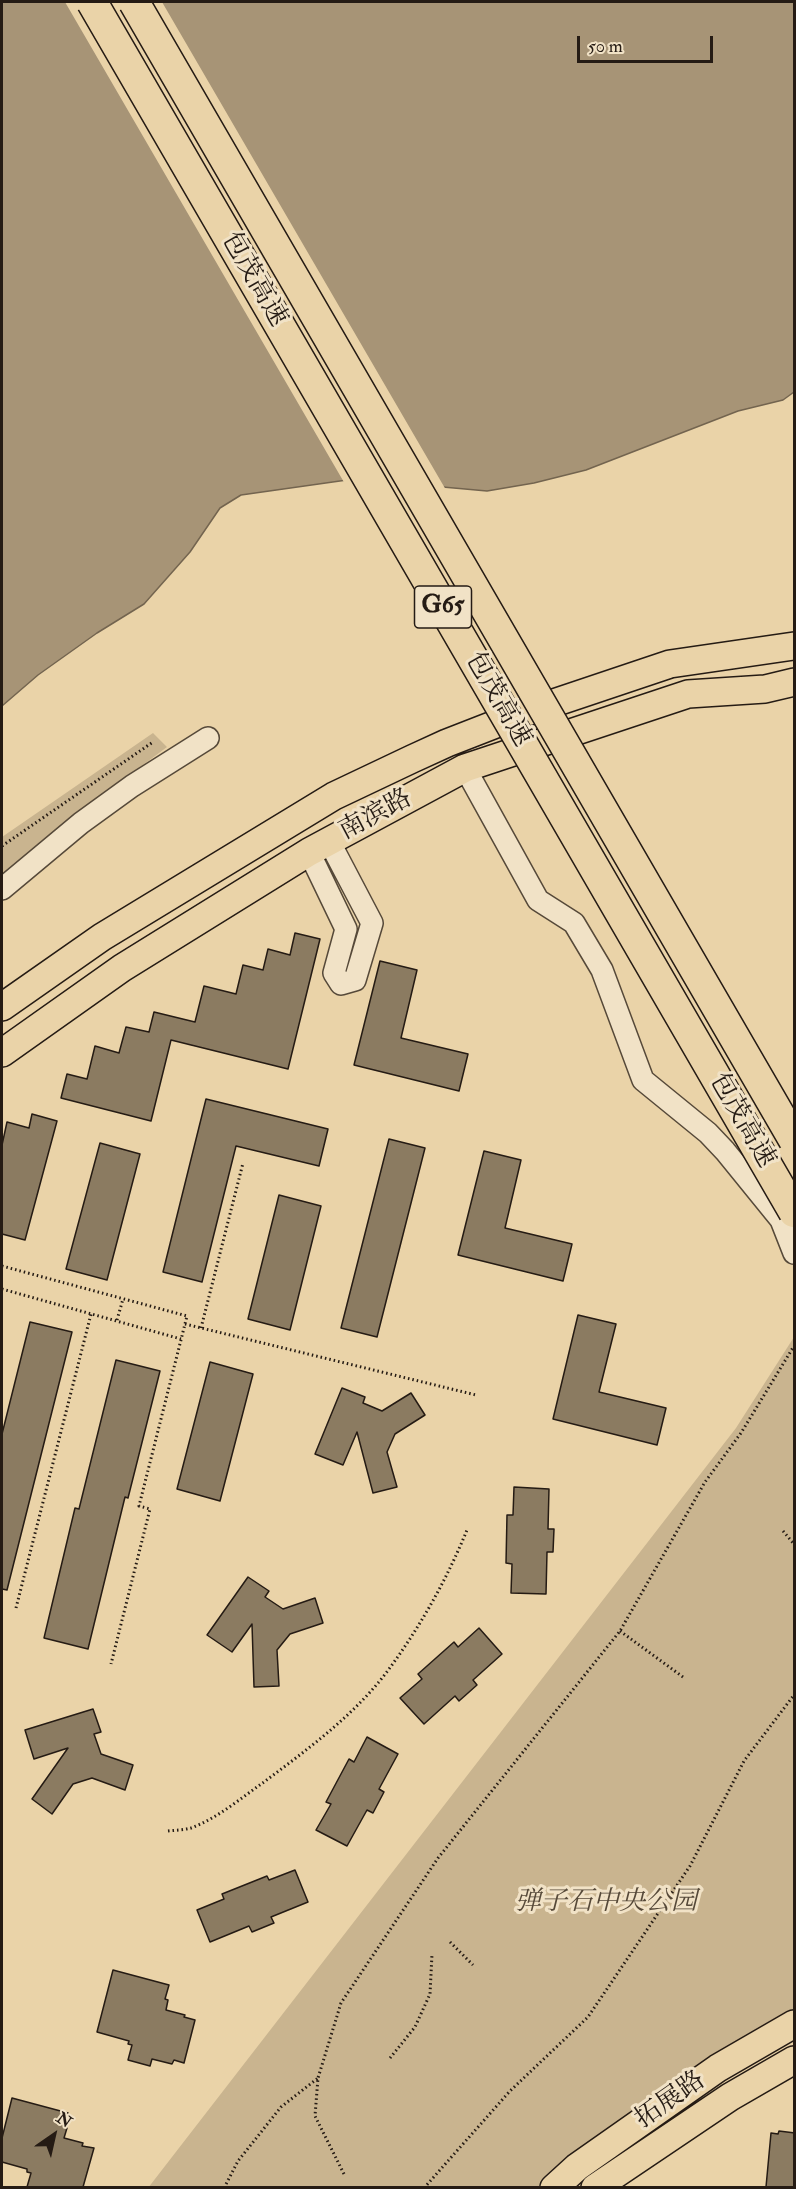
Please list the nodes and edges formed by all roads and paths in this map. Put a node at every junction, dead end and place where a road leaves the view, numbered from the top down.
1 (92, 2) edge
2 (134, 2) edge
3 (795, 646) edge
4 (795, 682) edge
5 (208, 738) dead end
6 (153, 741) dead end
7 (465, 768) junction
8 (2, 846) edge
9 (319, 846) junction
10 (2, 889) edge
11 (2, 1007) edge
12 (2, 1053) edge
13 (795, 1140) edge
14 (243, 1163) dead end
15 (795, 1212) edge
16 (795, 1253) edge
17 (2, 1266) edge
18 (2, 1289) edge
19 (123, 1299) junction
20 (91, 1314) junction
21 (117, 1321) junction
22 (185, 1324) junction
23 (201, 1328) junction
24 (181, 1340) junction
25 (795, 1346) edge
26 (476, 1395) dead end
27 (466, 1530) dead end
28 (783, 1531) dead end
29 (795, 1545) edge
30 (16, 1608) dead end
31 (620, 1631) junction
32 (111, 1664) dead end
33 (683, 1677) dead end
34 (795, 1695) edge
35 (168, 1831) dead end
36 (450, 1942) dead end
37 (432, 1954) dead end
38 (473, 1965) dead end
39 (795, 2025) edge
40 (390, 2058) dead end
41 (795, 2060) edge
42 (318, 2078) junction
43 (344, 2174) dead end
44 (224, 2187) edge
45 (424, 2187) edge
46 (554, 2187) edge
47 (595, 2187) edge

1 - 15 highway, 包茂高速 / G65, bridge
2 - 13 highway, 包茂高速 / G65, bridge
3 - 11 main road, 南滨路
4 - 7 main road, 南滨路
5 - 10 lane
6 - 8 path
7 - 9 main road, 南滨路
7 - 16 lane
9 - 9 lane
9 - 12 main road, 南滨路
14 - 23 path
17 - 19 path
18 - 20 path
19 - 21 path
19 - 22 path
20 - 21 path
20 - 30 path
21 - 24 path
22 - 23 path
22 - 24 path
23 - 26 path
24 - 32 path
25 - 31 path
27 - 35 path
28 - 29 path
31 - 33 path
31 - 42 path
34 - 45 path
36 - 38 path
37 - 40 path
39 - 46 main road, 拓展路
41 - 47 main road, 拓展路
42 - 43 path
42 - 44 path

